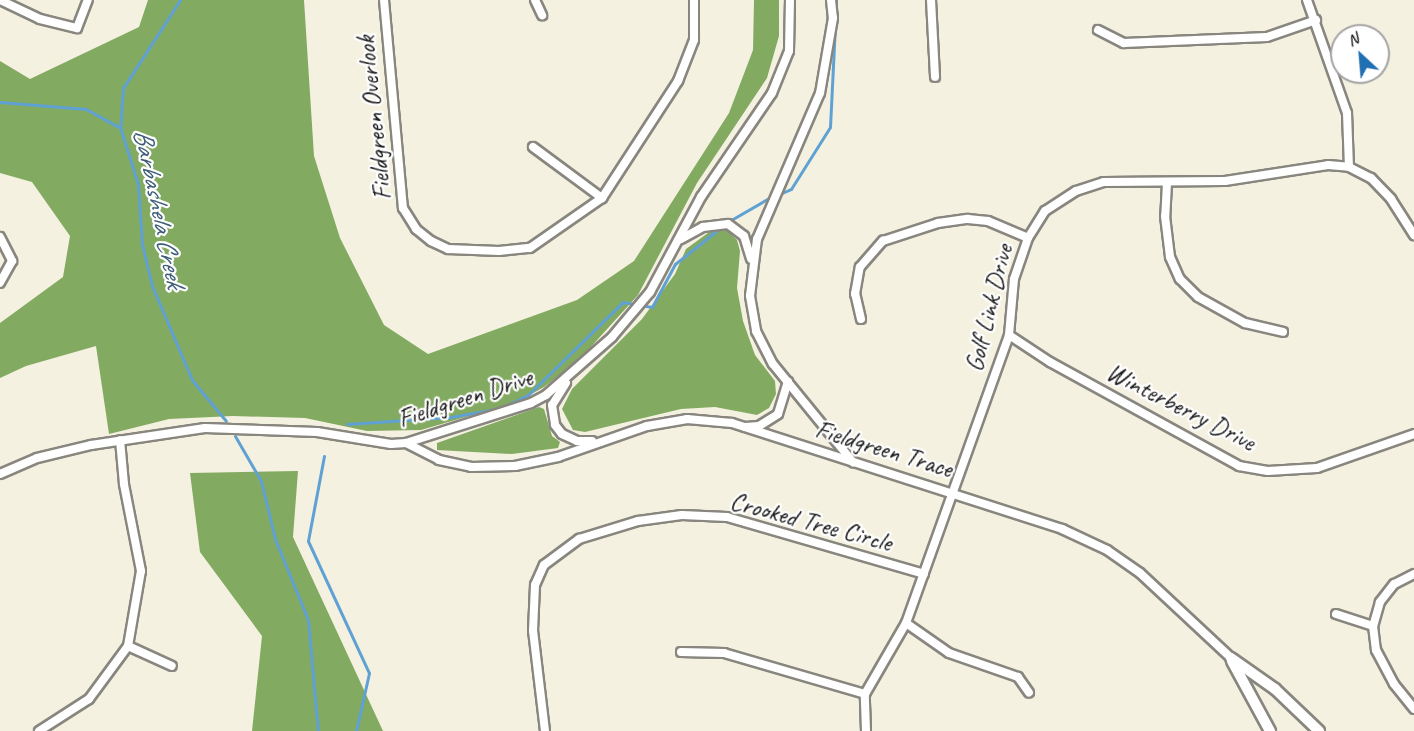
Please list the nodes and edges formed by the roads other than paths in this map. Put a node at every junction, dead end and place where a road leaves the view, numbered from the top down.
1 (0, 0) edge
2 (88, 0) edge
3 (384, 0) edge
4 (535, 0) edge
5 (694, 0) edge
6 (790, 0) edge
7 (831, 0) edge
8 (931, 0) edge
9 (1307, 0) edge
10 (542, 15) dead end
11 (1316, 20) junction
12 (1098, 30) dead end
13 (935, 77) dead end
14 (533, 147) dead end
15 (1349, 167) junction
16 (1167, 183) junction
17 (602, 198) junction
18 (1414, 235) edge
19 (0, 237) edge
20 (1028, 238) junction
21 (680, 239) junction
22 (752, 267) junction
23 (0, 283) edge
24 (861, 319) dead end
25 (1283, 332) dead end
26 (1009, 335) junction
27 (568, 379) junction
28 (788, 382) junction
29 (744, 427) junction
30 (1414, 434) edge
31 (120, 440) junction
32 (595, 441) junction
33 (406, 443) junction
34 (854, 464) junction
35 (0, 474) edge
36 (951, 494) junction
37 (924, 574) junction
38 (1414, 574) edge
39 (1336, 614) dead end
40 (906, 623) junction
41 (1373, 626) junction
42 (128, 646) junction
43 (681, 652) dead end
44 (1231, 658) junction
45 (172, 666) dead end
46 (1029, 693) dead end
47 (865, 694) junction
48 (1414, 709) edge
49 (39, 731) edge
50 (545, 731) edge
51 (866, 731) edge
52 (1270, 731) edge
53 (1319, 731) edge

1 - 2 street
3 - 17 street, Fieldgreen Overlook
4 - 10 street
5 - 17 street, Fieldgreen Overlook
6 - 21 street, Fieldgreen Drive
7 - 22 street
8 - 13 street
9 - 11 street
11 - 12 street
11 - 15 street
14 - 17 street
15 - 16 street, Golf Link Drive
15 - 18 street, Golf Link Drive
16 - 20 street, Golf Link Drive
16 - 25 street
19 - 23 street
20 - 24 street
20 - 26 street, Golf Link Drive
21 - 22 street
21 - 27 street, Fieldgreen Drive
22 - 28 street
26 - 30 street, Winterberry Drive
26 - 36 street, Golf Link Drive
27 - 32 street
27 - 33 street, Fieldgreen Drive
28 - 29 street
28 - 34 street
29 - 32 street, Fieldgreen Trace
29 - 34 street, Fieldgreen Trace
31 - 33 street, Fieldgreen Drive
31 - 35 street, Fieldgreen Drive
31 - 42 street
32 - 33 street, Fieldgreen Trace
34 - 36 street, Fieldgreen Trace
36 - 37 street, Golf Link Drive
36 - 44 street, Fieldgreen Trace
37 - 40 street, Golf Link Drive
37 - 50 street, Crooked Tree Circle
38 - 41 street
39 - 41 street
40 - 46 street
40 - 47 street, Golf Link Drive
41 - 48 street
42 - 45 street
42 - 49 street
43 - 47 street
44 - 52 street, Fieldgreen Trace
44 - 53 street
47 - 51 street

